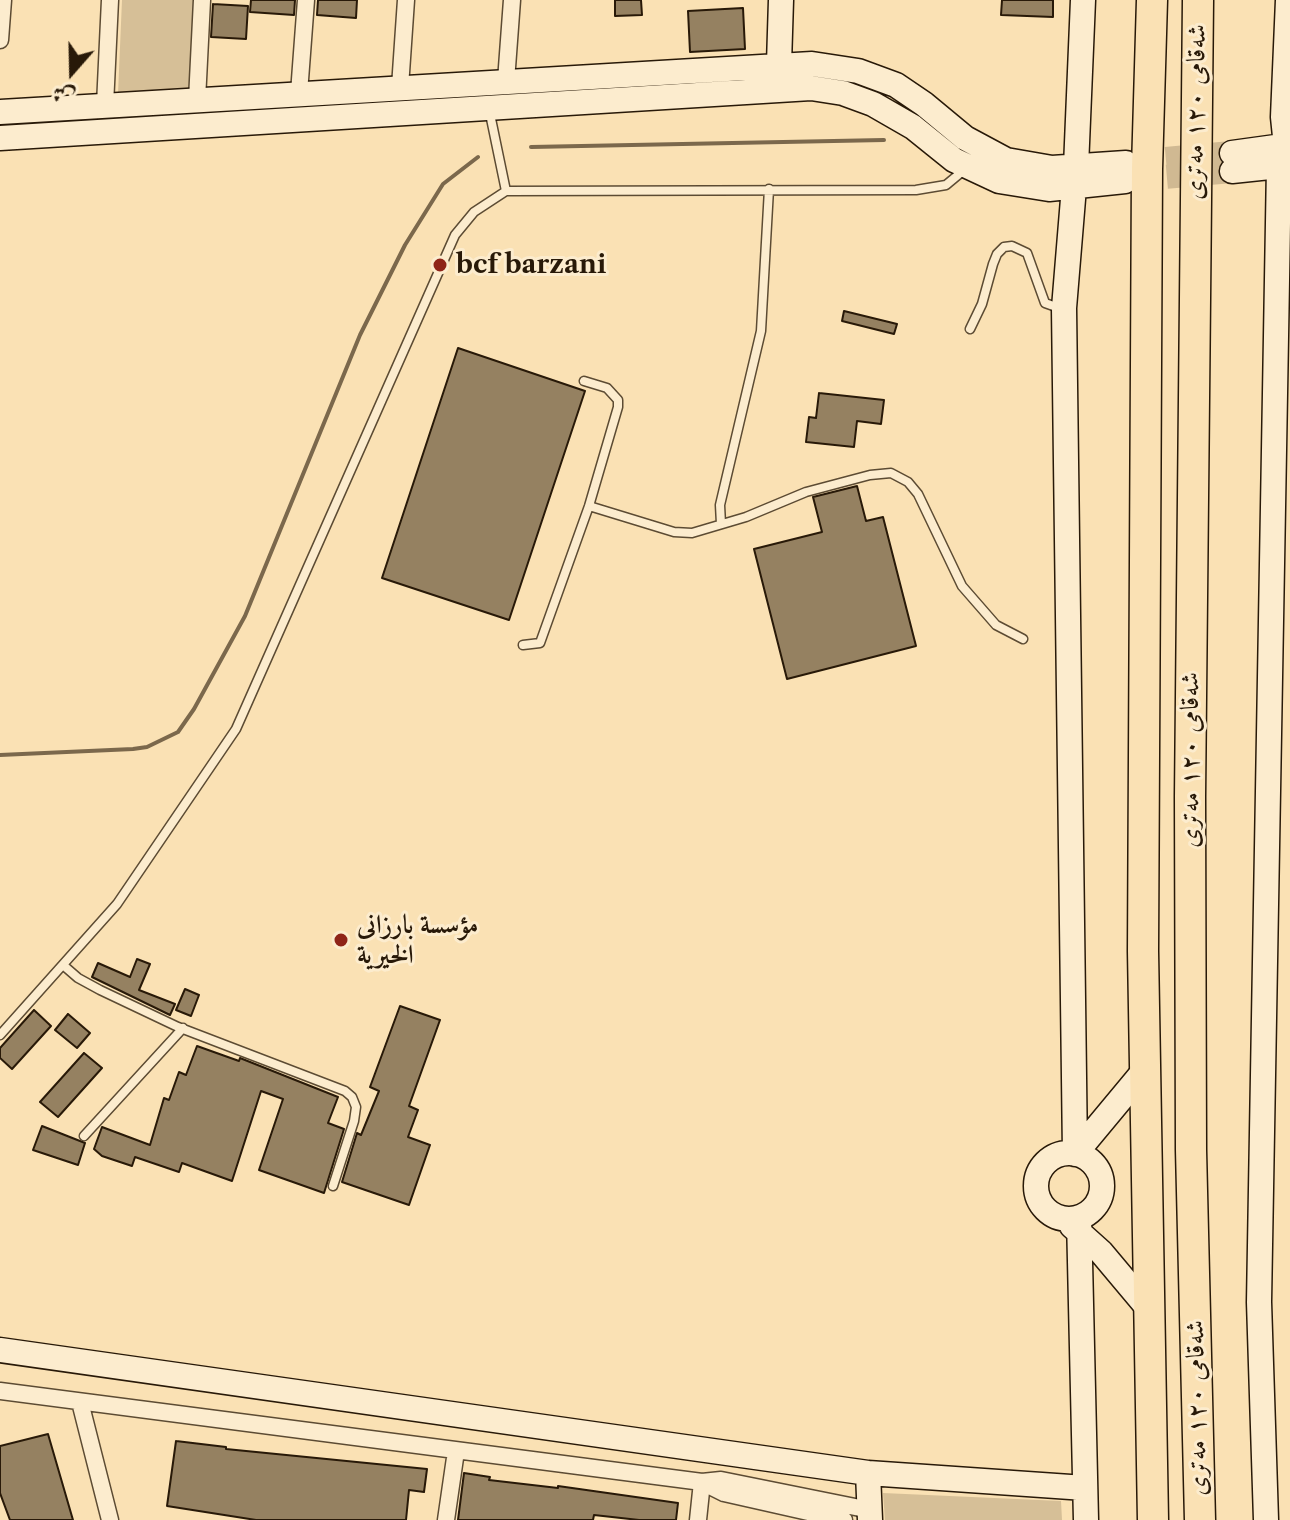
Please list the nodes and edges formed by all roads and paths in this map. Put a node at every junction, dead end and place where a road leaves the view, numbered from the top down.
1 (3, 0) edge
2 (110, 0) edge
3 (202, 0) edge
4 (306, 0) edge
5 (406, 0) edge
6 (512, 0) edge
7 (781, 0) edge
8 (1083, 0) edge
9 (1152, 0) edge
10 (1198, 0) edge
11 (1288, 0) edge
12 (0, 40) edge
13 (779, 64) junction
14 (506, 81) junction
15 (400, 87) junction
16 (299, 93) junction
17 (197, 100) junction
18 (159, 102) junction
19 (105, 105) junction
20 (489, 107) junction
21 (0, 112) edge
22 (158, 128) junction
23 (0, 138) edge
24 (1286, 155) edge
25 (1232, 162) tunnel mouth
26 (967, 167) junction
27 (1126, 172) tunnel mouth
28 (1075, 177) junction
29 (769, 189) junction
30 (506, 191) junction
31 (1284, 245) edge
32 (1064, 308) junction
33 (970, 329) dead end
34 (584, 381) dead end
35 (589, 506) junction
36 (721, 524) junction
37 (1023, 639) dead end
38 (523, 645) dead end
39 (63, 965) junction
40 (183, 1028) junction
41 (0, 1035) edge
42 (1144, 1071) junction
43 (84, 1136) dead end
44 (1075, 1154) junction
45 (333, 1186) dead end
46 (1074, 1223) junction
47 (1148, 1308) junction
48 (0, 1350) edge
49 (0, 1391) edge
50 (80, 1402) junction
51 (456, 1451) junction
52 (868, 1473) junction
53 (702, 1482) junction
54 (1085, 1488) junction
55 (839, 1514) edge
56 (870, 1515) edge
57 (115, 1519) edge
58 (446, 1520) edge
59 (698, 1520) edge
60 (1086, 1520) edge
61 (1153, 1520) edge
62 (1200, 1520) edge
63 (1266, 1520) edge

1 - 12 street
2 - 19 street
3 - 17 street
4 - 16 street
5 - 15 street
6 - 14 street
7 - 13 street
8 - 28 street
9 - 42 highway, شەقامی ١٢٠ مەتری
10 - 62 highway, شەقامی ١٢٠ مەتری
11 - 24 street
13 - 14 street
13 - 28 street
14 - 15 street
15 - 16 street
16 - 17 street
17 - 18 street
18 - 19 street
18 - 22 street
19 - 21 street
20 - 22 street
20 - 26 street
20 - 30 lane
22 - 23 street
24 - 25 street
24 - 31 street
26 - 28 street
26 - 29 lane
27 - 28 street
28 - 32 street
29 - 30 lane
29 - 36 lane
30 - 39 lane
31 - 63 street
32 - 33 lane
32 - 44 street
34 - 35 lane
35 - 36 lane
35 - 38 lane
36 - 37 lane
39 - 40 lane
39 - 41 lane
40 - 43 lane
40 - 45 lane
42 - 44 street
42 - 47 highway, شەقامی ١٢٠ مەتری
44 - 46 street
44 - 46 street
46 - 47 street
46 - 54 street
47 - 61 highway, شەقامی ١٢٠ مەتری
48 - 52 street
49 - 50 street
50 - 51 street
50 - 57 street
51 - 53 street
51 - 58 street
52 - 54 street
52 - 56 street
53 - 55 street
53 - 59 street
54 - 60 street
55 - 56 street

